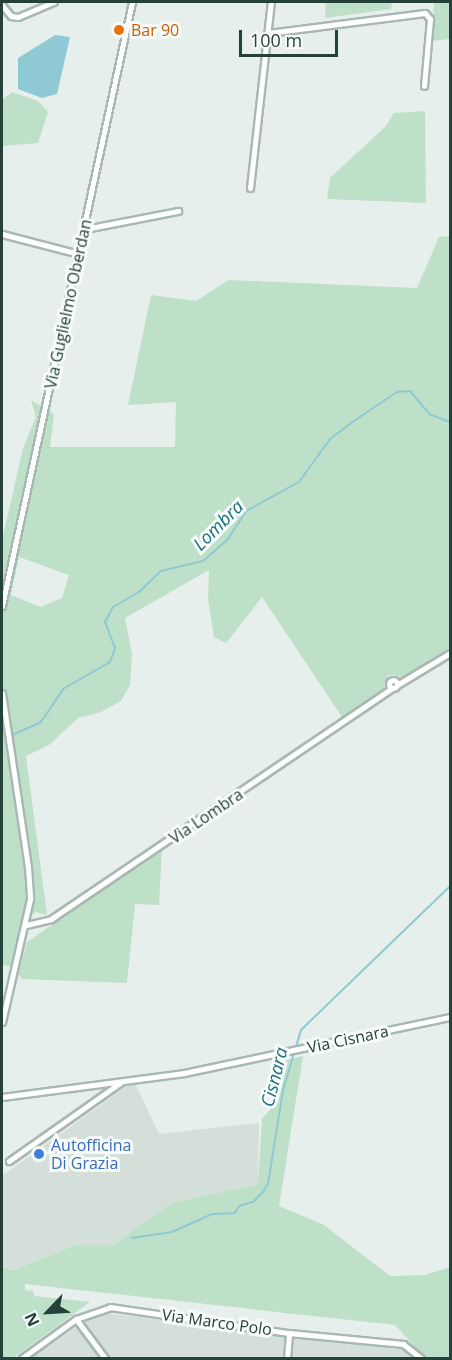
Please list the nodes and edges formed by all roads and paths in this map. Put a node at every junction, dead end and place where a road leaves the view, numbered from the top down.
1 (54, 2) edge
2 (132, 2) edge
3 (271, 2) edge
4 (2, 5) edge
5 (268, 33) junction
6 (424, 86) dead end
7 (250, 188) dead end
8 (178, 212) dead end
9 (85, 229) junction
10 (2, 234) edge
11 (79, 254) junction
12 (2, 606) edge
13 (450, 653) edge
14 (2, 693) edge
15 (26, 925) junction
16 (450, 1017) edge
17 (2, 1022) edge
18 (125, 1080) junction
19 (2, 1097) edge
20 (9, 1161) dead end
21 (76, 1319) junction
22 (289, 1333) junction
23 (22, 1359) edge
24 (105, 1359) edge
25 (286, 1359) edge
26 (421, 1359) edge

1 - 4 street
2 - 9 street, Via Guglielmo Oberdan
3 - 5 street
5 - 6 street
5 - 7 street
8 - 9 street
9 - 11 street, Via Guglielmo Oberdan
10 - 11 street
11 - 12 street, Via Guglielmo Oberdan
13 - 15 street, Via Lombra
14 - 15 street
15 - 17 street
16 - 18 street, Via Cisnara
18 - 19 street, Via Cisnara
18 - 20 street
21 - 22 street, Via Marco Polo
21 - 23 street, Via Marco Polo
21 - 24 street
22 - 25 street
22 - 26 street, Via Marco Polo

